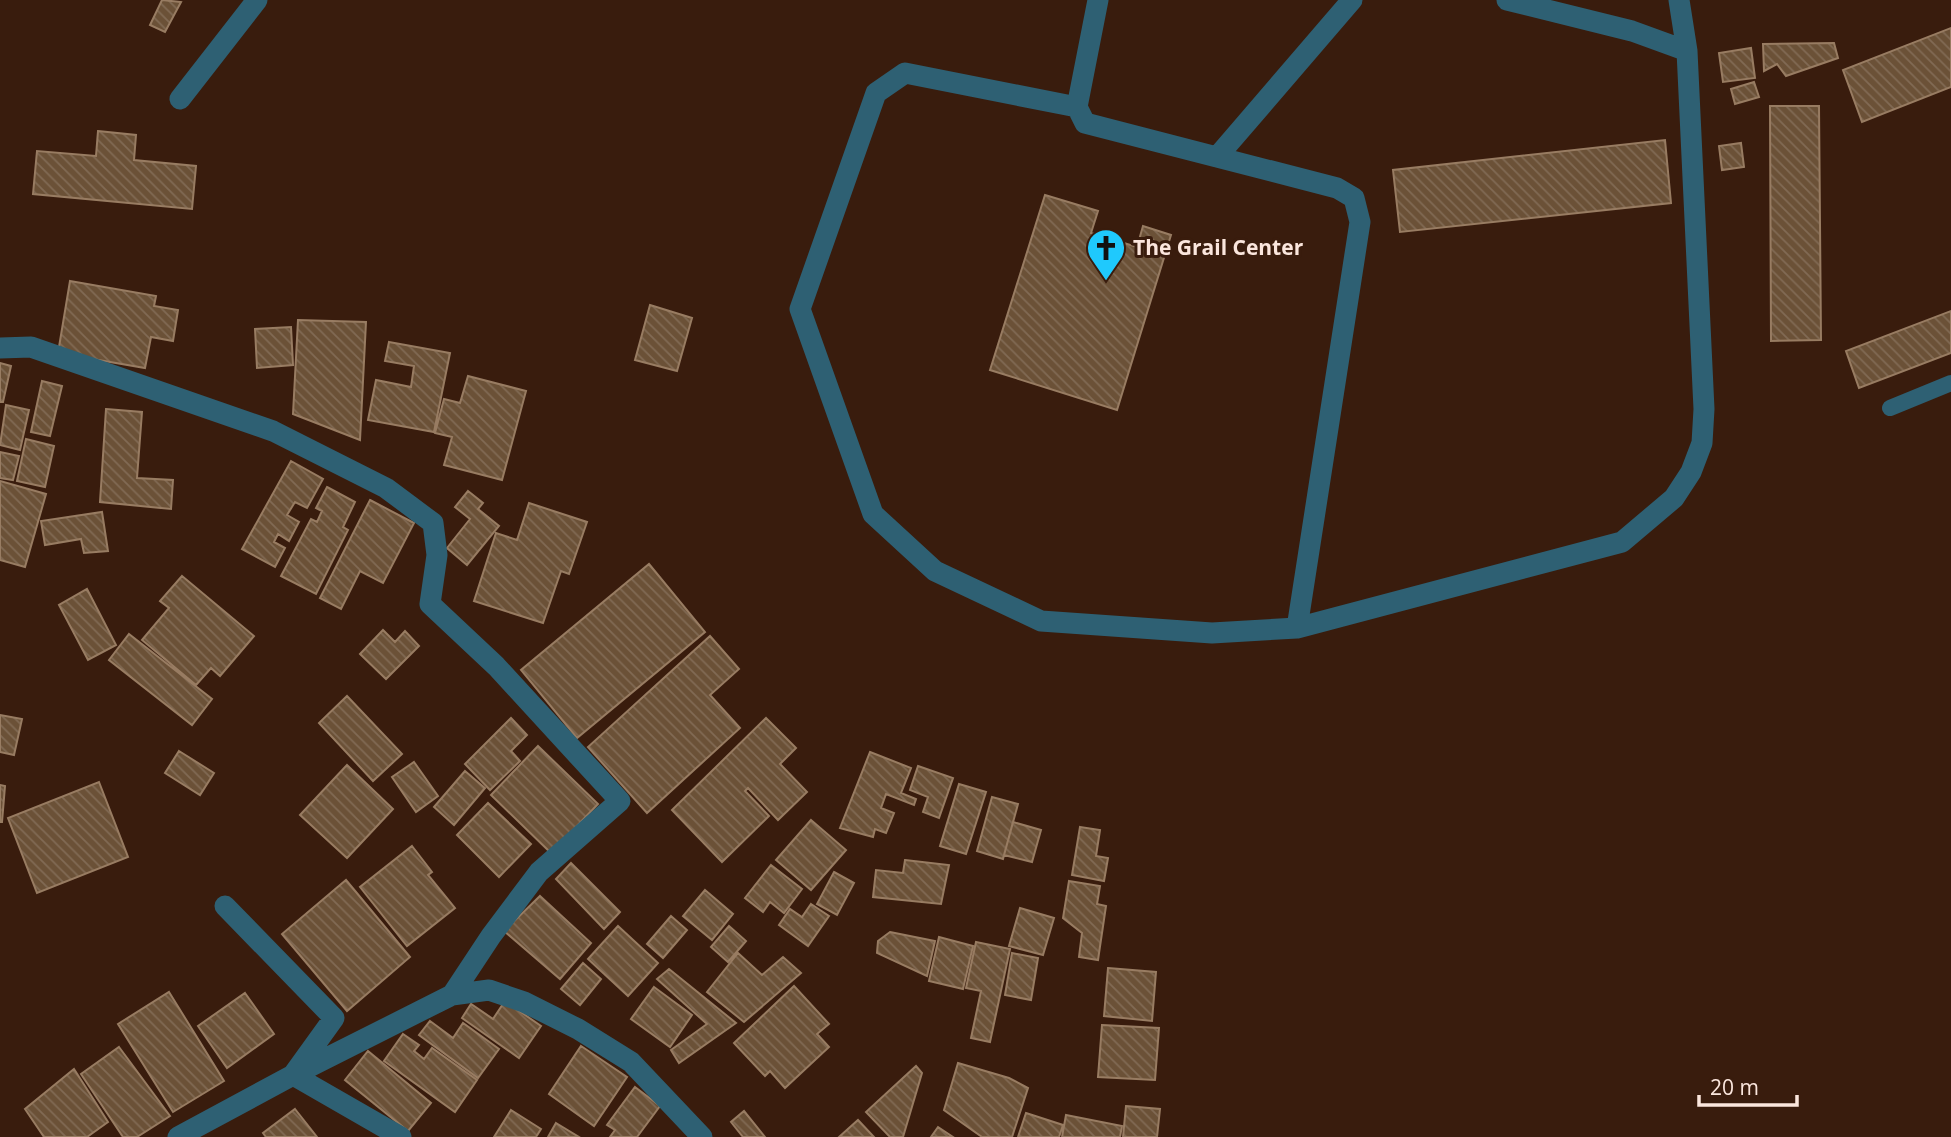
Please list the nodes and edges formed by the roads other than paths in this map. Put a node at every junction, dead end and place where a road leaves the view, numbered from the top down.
1 (257, 0) edge
2 (1098, 0) edge
3 (1352, 0) edge
4 (1507, 0) edge
5 (1679, 0) edge
6 (1687, 51) junction
7 (180, 99) dead end
8 (1077, 107) junction
9 (1217, 157) junction
10 (0, 348) edge
11 (1951, 383) edge
12 (1890, 408) dead end
13 (1297, 628) junction
14 (225, 906) dead end
15 (452, 995) junction
16 (293, 1074) junction
17 (178, 1137) edge
18 (401, 1137) edge
19 (702, 1137) edge

1 - 7 street
2 - 8 street
3 - 9 street
4 - 6 street
5 - 6 street
6 - 13 street
8 - 9 street
8 - 13 street
9 - 13 street
10 - 15 street
11 - 12 lane
14 - 16 street
15 - 16 street
15 - 19 street
16 - 17 street
16 - 18 street

